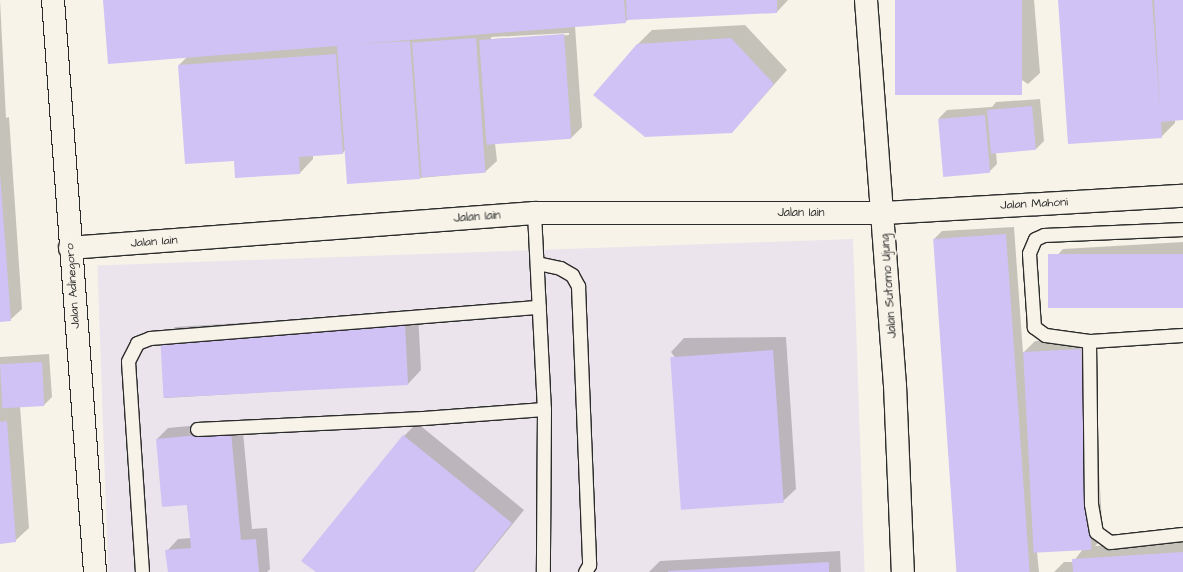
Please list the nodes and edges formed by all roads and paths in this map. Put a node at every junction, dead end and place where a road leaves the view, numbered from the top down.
1 (53, 0) edge
2 (866, 0) edge
3 (1183, 196) edge
4 (534, 213) junction
5 (884, 213) junction
6 (1183, 229) edge
7 (70, 248) junction
8 (537, 263) junction
9 (539, 307) junction
10 (1183, 335) edge
11 (1089, 341) junction
12 (544, 409) junction
13 (197, 429) dead end
14 (1183, 534) edge
15 (95, 572) edge
16 (142, 572) edge
17 (543, 572) edge
18 (585, 572) edge
19 (903, 572) edge

1 - 7 street, Jalan Adinegoro
2 - 5 street, Jalan Sutomo Ujung
3 - 5 street, Jalan Mahoni
4 - 5 street, Jalan Iain
4 - 7 street, Jalan Iain
4 - 8 lane
5 - 19 street, Jalan Sutomo Ujung
6 - 11 lane
7 - 15 street, Jalan Adinegoro
8 - 9 lane
8 - 18 lane
9 - 12 lane
9 - 16 lane
10 - 11 lane
11 - 14 lane
12 - 13 lane
12 - 17 lane

